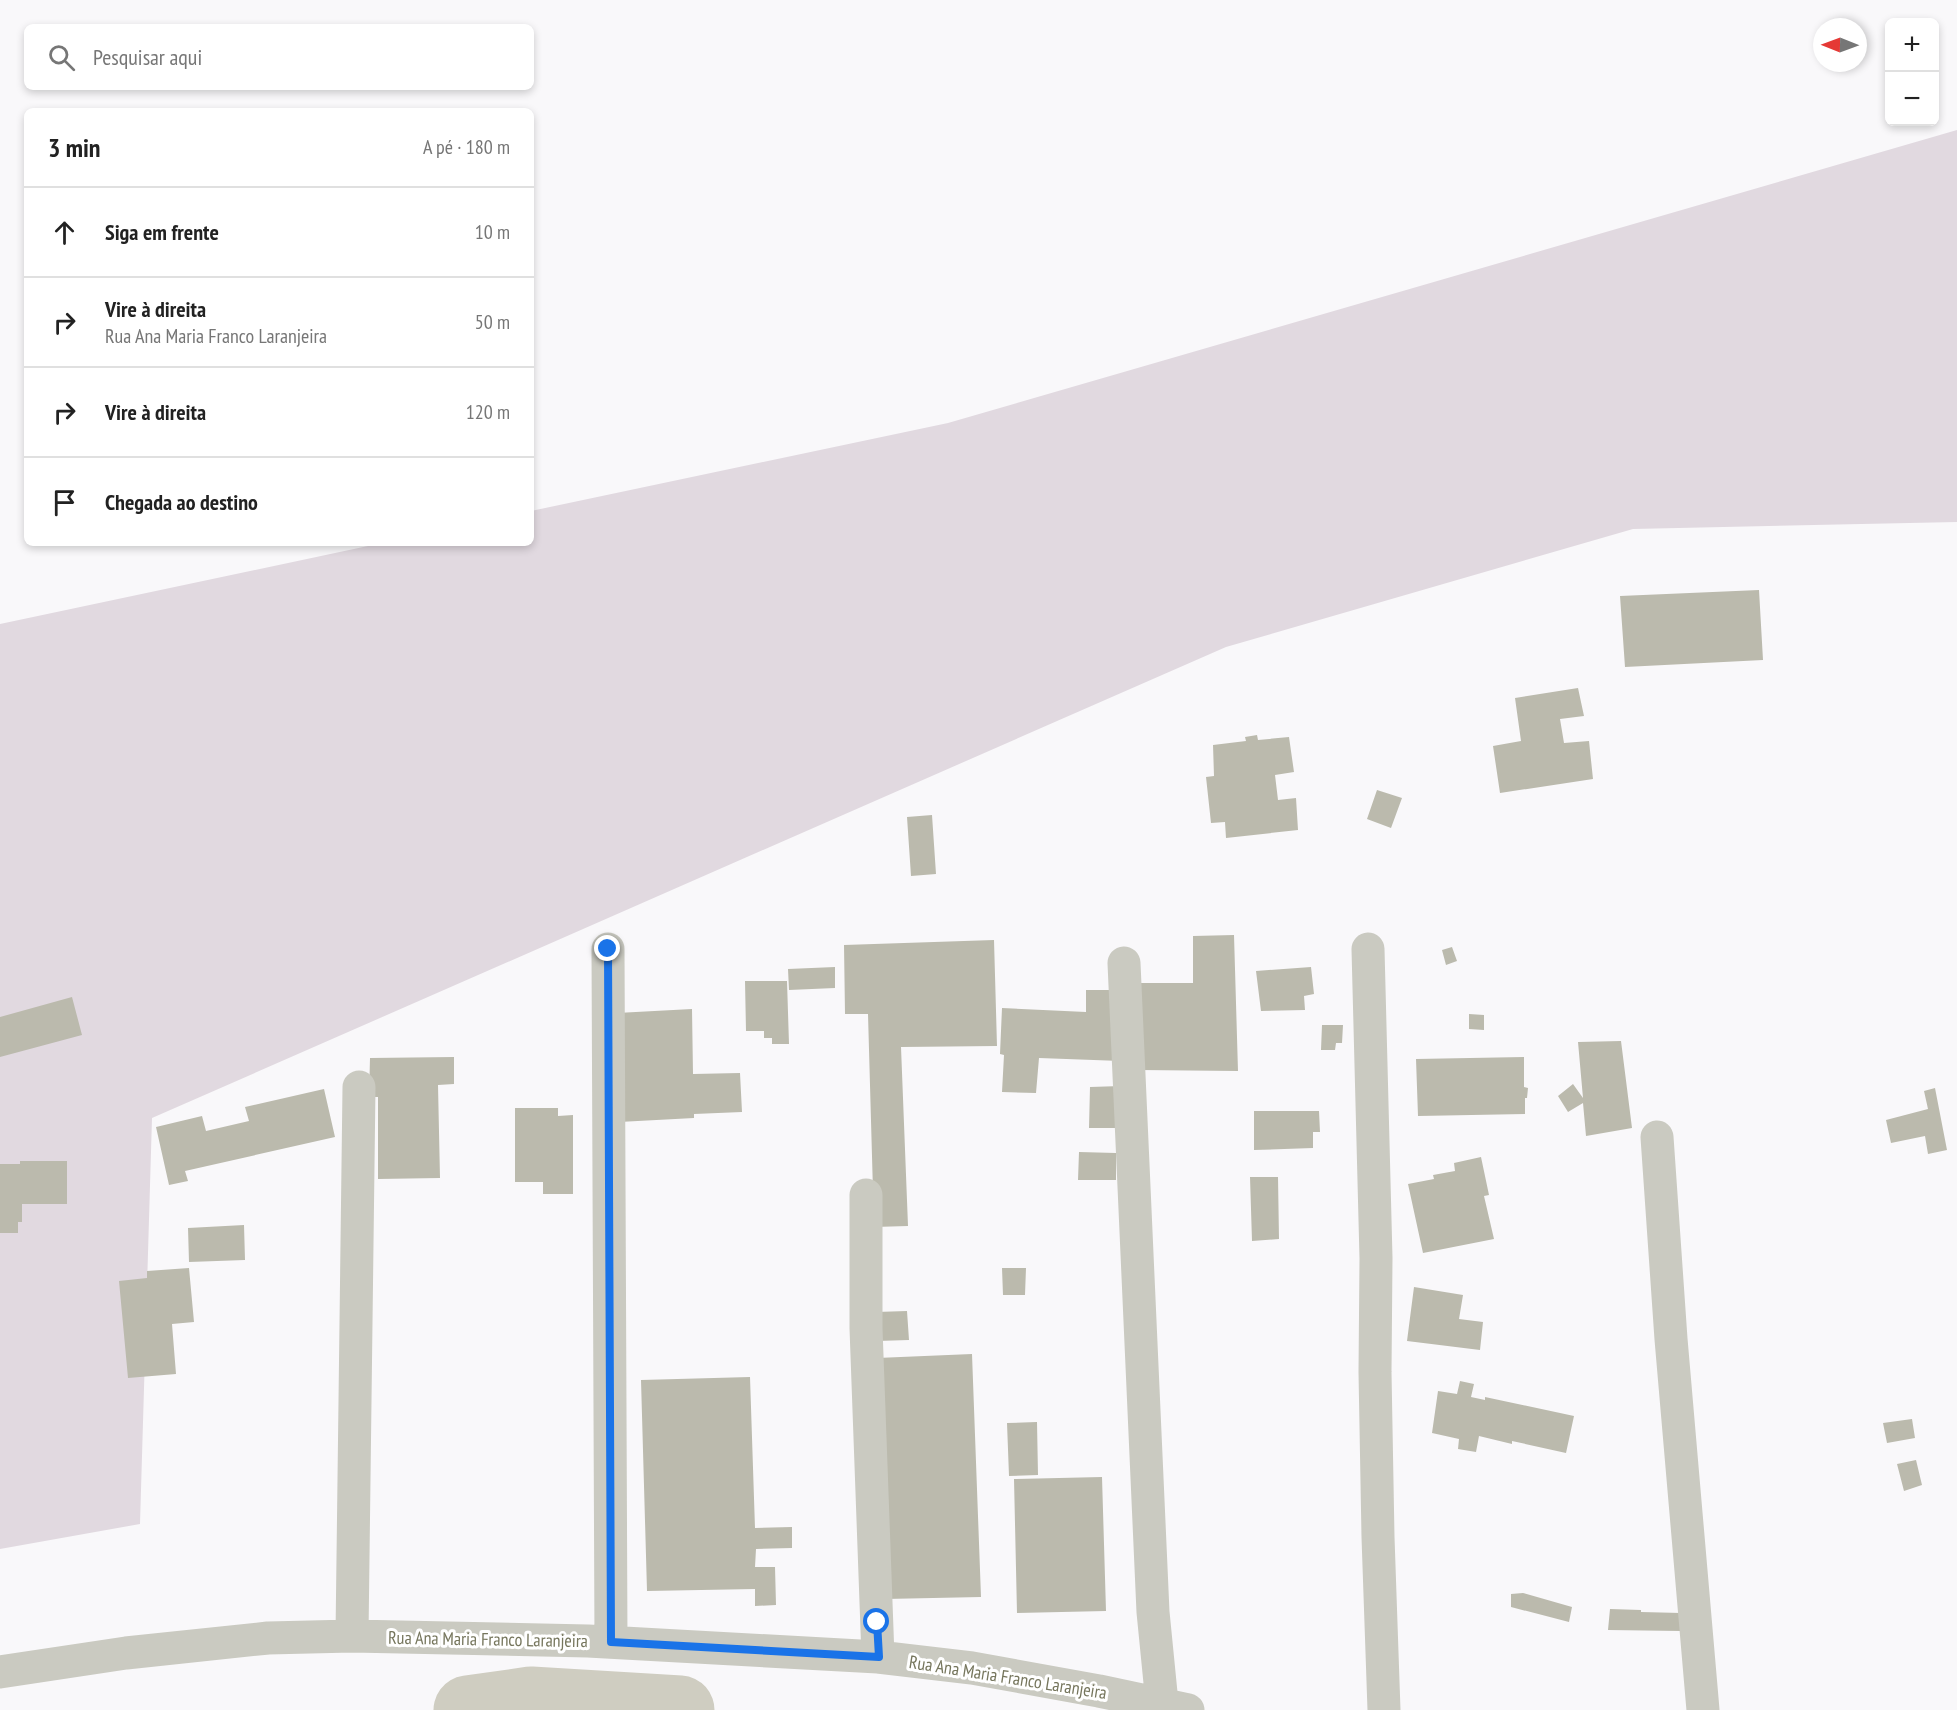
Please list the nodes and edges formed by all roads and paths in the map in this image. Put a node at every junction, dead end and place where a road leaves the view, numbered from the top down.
1 (608, 949) dead end
2 (1368, 949) dead end
3 (1124, 963) dead end
4 (359, 1087) dead end
5 (1657, 1137) dead end
6 (866, 1196) dead end
7 (352, 1636) junction
8 (611, 1642) junction
9 (879, 1657) junction
10 (0, 1672) edge
11 (1175, 1707) edge
12 (1384, 1710) edge
13 (1704, 1710) edge

1 - 8 street
2 - 12 street
3 - 11 street
4 - 7 street
5 - 13 street
6 - 9 street
7 - 8 street, Rua Ana Maria Franco Laranjeira
7 - 10 street, Rua Ana Maria Franco Laranjeira
8 - 9 street, Rua Ana Maria Franco Laranjeira
9 - 11 street, Rua Ana Maria Franco Laranjeira

